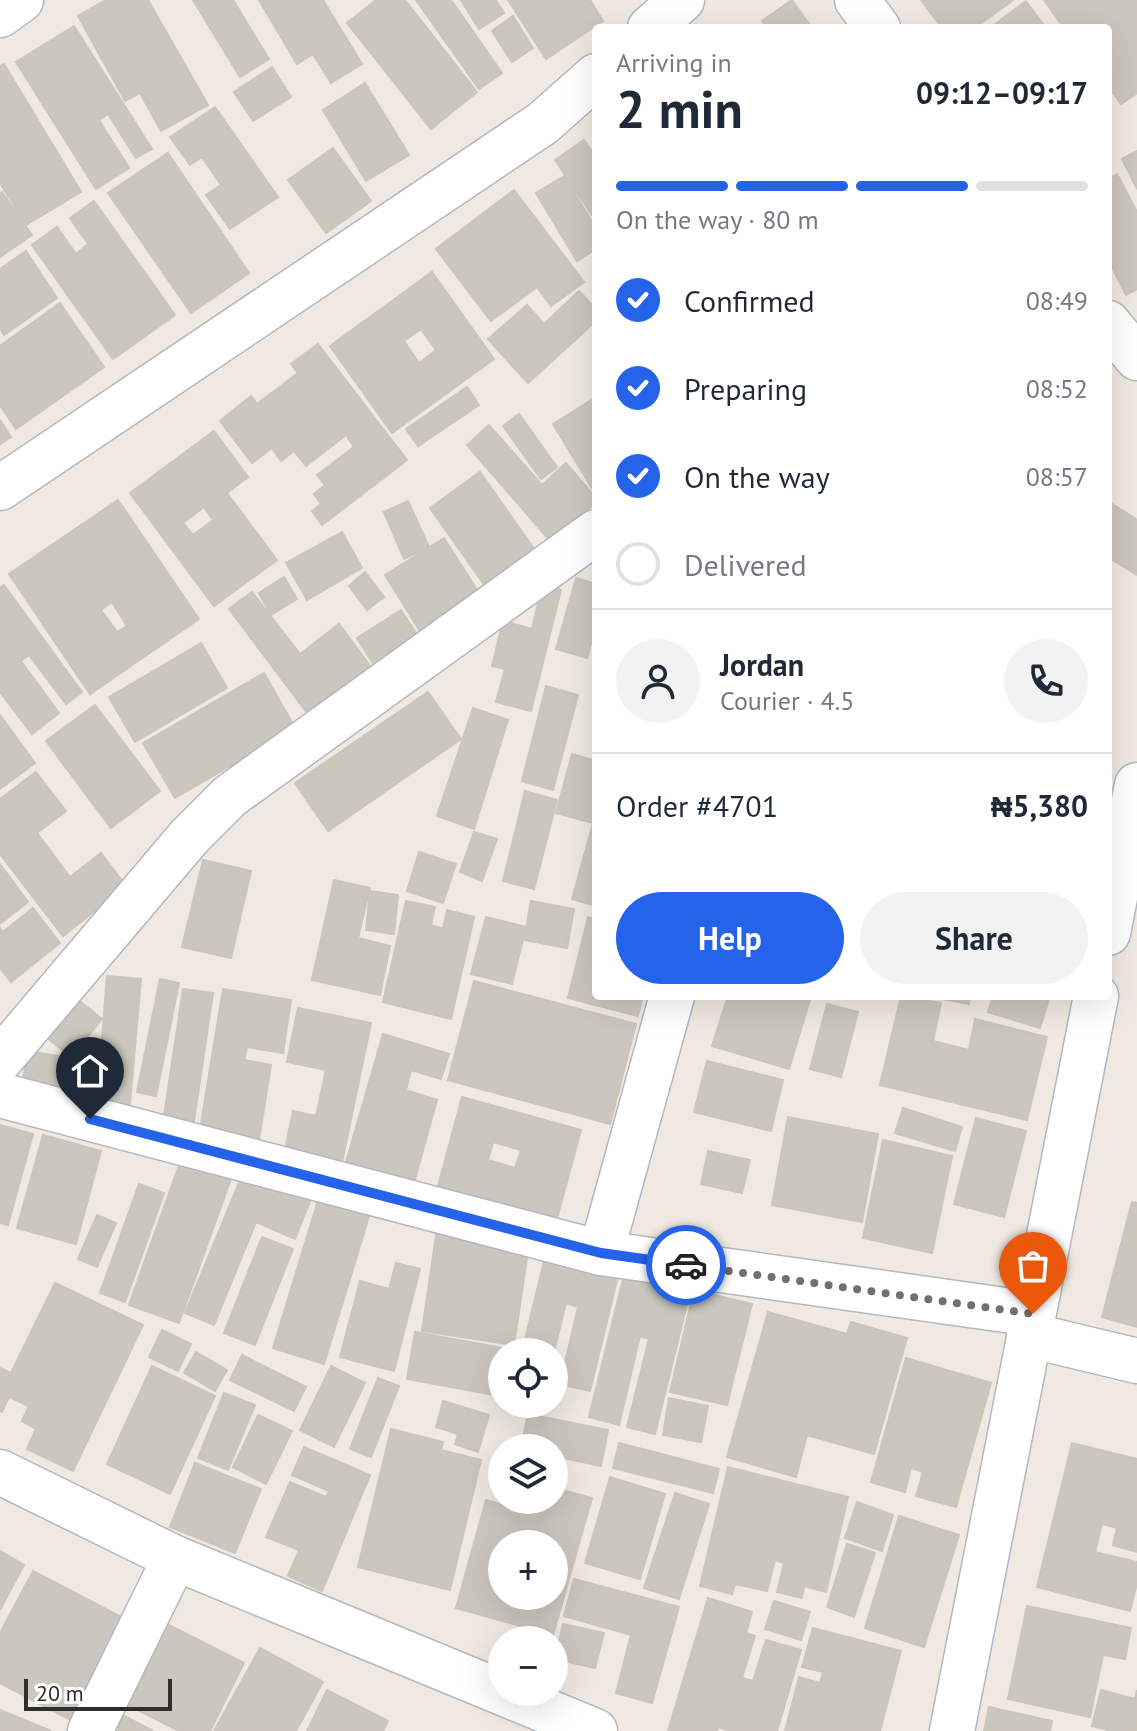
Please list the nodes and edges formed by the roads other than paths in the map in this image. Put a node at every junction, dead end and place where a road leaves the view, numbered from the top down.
1 (21, 0) edge
2 (682, 0) edge
3 (857, 0) edge
4 (0, 15) edge
5 (655, 24) edge
6 (875, 24) edge
7 (592, 80) edge
8 (1112, 328) edge
9 (1137, 358) edge
10 (0, 488) edge
11 (592, 535) edge
12 (1137, 785) edge
13 (1112, 913) edge
14 (671, 1000) edge
15 (1095, 1000) edge
16 (0, 1060) edge
17 (0, 1095) edge
18 (601, 1253) junction
19 (1031, 1325) junction
20 (1137, 1361) edge
21 (0, 1472) edge
22 (175, 1558) junction
23 (90, 1731) edge
24 (595, 1731) edge
25 (952, 1731) edge

1 - 4 street
2 - 5 street
3 - 6 street
7 - 10 street
8 - 9 street
11 - 16 street
12 - 13 street
14 - 18 street
15 - 19 street
17 - 18 street
18 - 19 street
19 - 20 street
19 - 25 street
21 - 22 street
22 - 23 street
22 - 24 street

